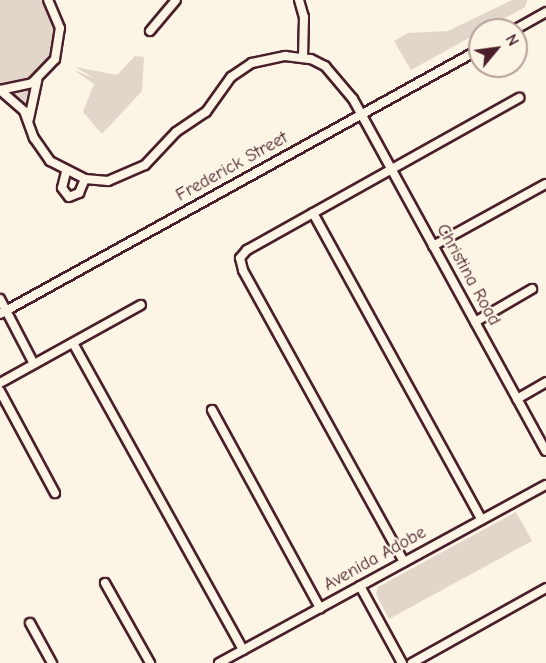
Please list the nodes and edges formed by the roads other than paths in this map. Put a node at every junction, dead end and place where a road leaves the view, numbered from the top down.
1 (48, 0) edge
2 (176, 0) edge
3 (299, 0) edge
4 (55, 4) edge
5 (546, 12) edge
6 (528, 22) edge
7 (150, 31) dead end
8 (468, 56) edge
9 (303, 57) junction
10 (37, 80) junction
11 (0, 90) edge
12 (519, 99) dead end
13 (361, 115) junction
14 (28, 120) junction
15 (391, 169) junction
16 (66, 172) junction
17 (85, 179) junction
18 (546, 184) edge
19 (313, 213) junction
20 (433, 246) junction
21 (532, 289) dead end
22 (0, 299) edge
23 (141, 305) dead end
24 (2, 313) edge
25 (475, 322) junction
26 (73, 343) junction
27 (34, 364) junction
28 (546, 382) edge
29 (0, 383) edge
30 (0, 391) edge
31 (517, 399) junction
32 (212, 410) dead end
33 (546, 451) edge
34 (546, 485) edge
35 (56, 493) dead end
36 (482, 520) junction
37 (404, 562) junction
38 (105, 583) dead end
39 (360, 586) junction
40 (546, 588) edge
41 (320, 608) junction
42 (30, 623) dead end
43 (243, 650) junction
44 (52, 663) edge
45 (150, 663) edge
46 (219, 663) edge
47 (402, 663) edge
48 (411, 663) edge

1 - 4 street
2 - 7 street
3 - 9 street
4 - 10 street
5 - 6 street
8 - 13 street, Frederick Street
9 - 13 street, Christina Road
9 - 17 street
10 - 11 street
10 - 14 street
11 - 14 street
12 - 15 street
13 - 15 street, Christina Road
13 - 24 street, Frederick Street
14 - 16 street
15 - 19 street
15 - 20 street, Christina Road
16 - 17 street
16 - 17 street
18 - 20 street
19 - 36 street
19 - 37 street
20 - 25 street, Christina Road
21 - 25 street
22 - 24 street
23 - 26 street
24 - 27 street
25 - 31 street, Christina Road
26 - 27 street
26 - 43 street
27 - 29 street
28 - 31 street
30 - 35 street
31 - 33 street, Christina Road
32 - 41 street
34 - 36 street, Avenida Adobe
36 - 37 street, Avenida Adobe
37 - 39 street, Avenida Adobe
38 - 45 street
39 - 41 street, Avenida Adobe
39 - 47 street
40 - 48 street
41 - 43 street, Avenida Adobe
42 - 44 street
43 - 46 street, Avenida Adobe

